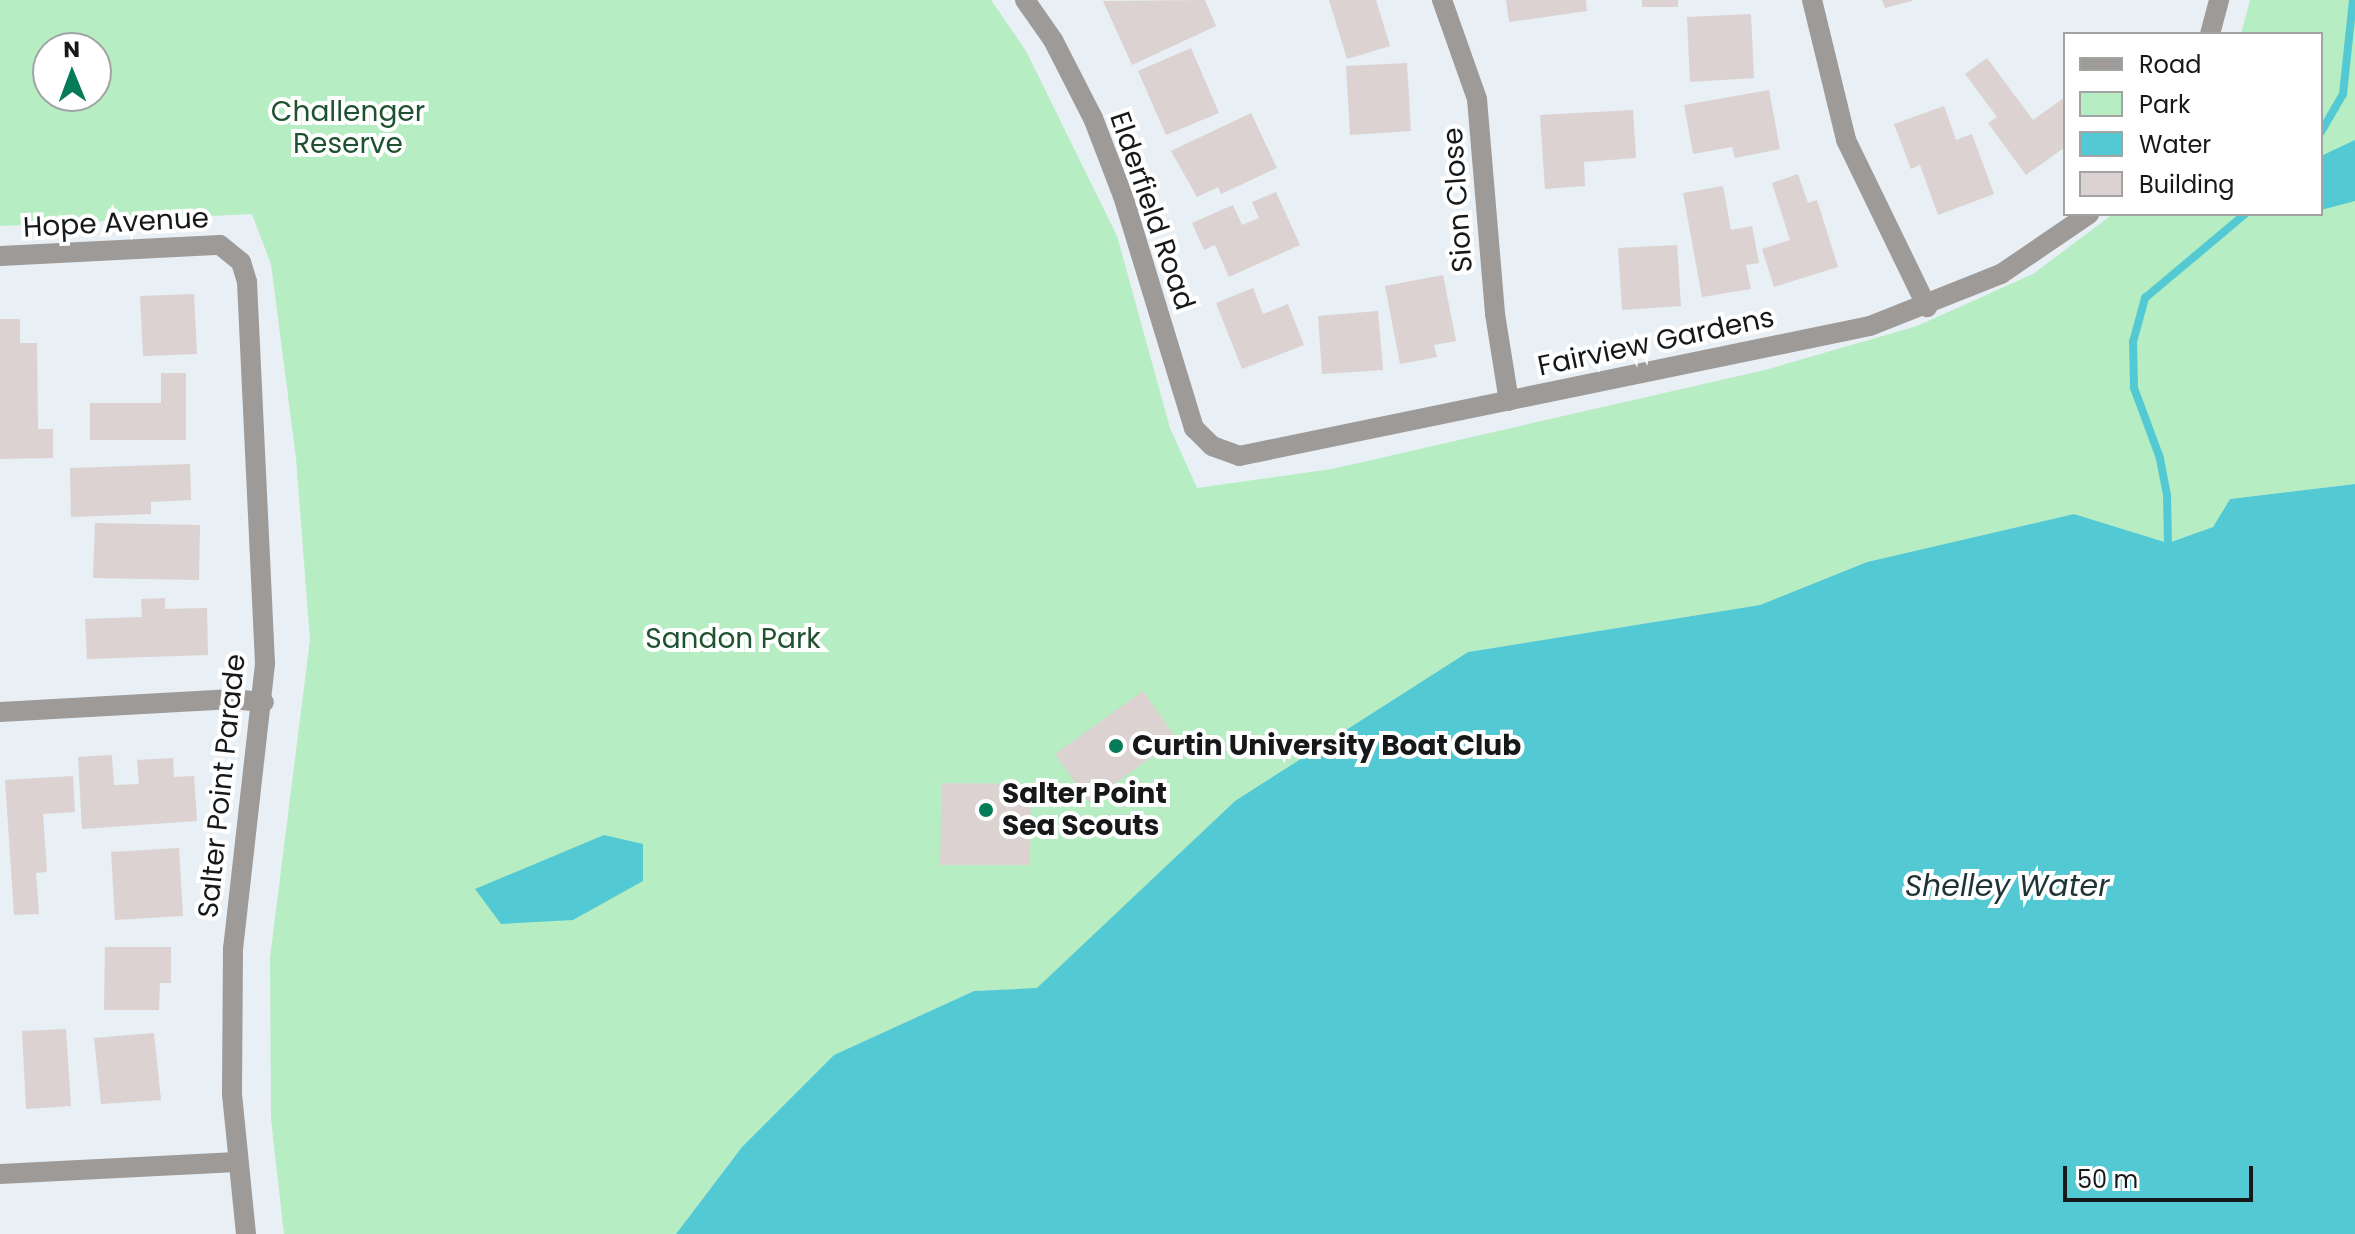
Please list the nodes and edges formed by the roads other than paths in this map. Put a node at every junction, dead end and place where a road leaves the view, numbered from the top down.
1 (1025, 0) edge
2 (1442, 0) edge
3 (1812, 0) edge
4 (2219, 0) edge
5 (2211, 32) edge
6 (2086, 216) edge
7 (233, 251) joint
8 (0, 256) edge
9 (1927, 307) junction
10 (1509, 401) junction
11 (1212, 446) joint
12 (264, 702) junction
13 (0, 712) edge
14 (237, 1162) junction
15 (0, 1174) edge
16 (246, 1234) edge

1 - 11 street, Elderfield Road
2 - 10 street, Sion Close
3 - 9 street
4 - 5 street
6 - 9 street, Fairview Gardens
7 - 8 street, Hope Avenue
7 - 12 street, Salter Point Parade
9 - 10 street, Fairview Gardens
10 - 11 street, Fairview Gardens
12 - 13 street
12 - 14 street, Salter Point Parade
14 - 15 street
14 - 16 street, Salter Point Parade

